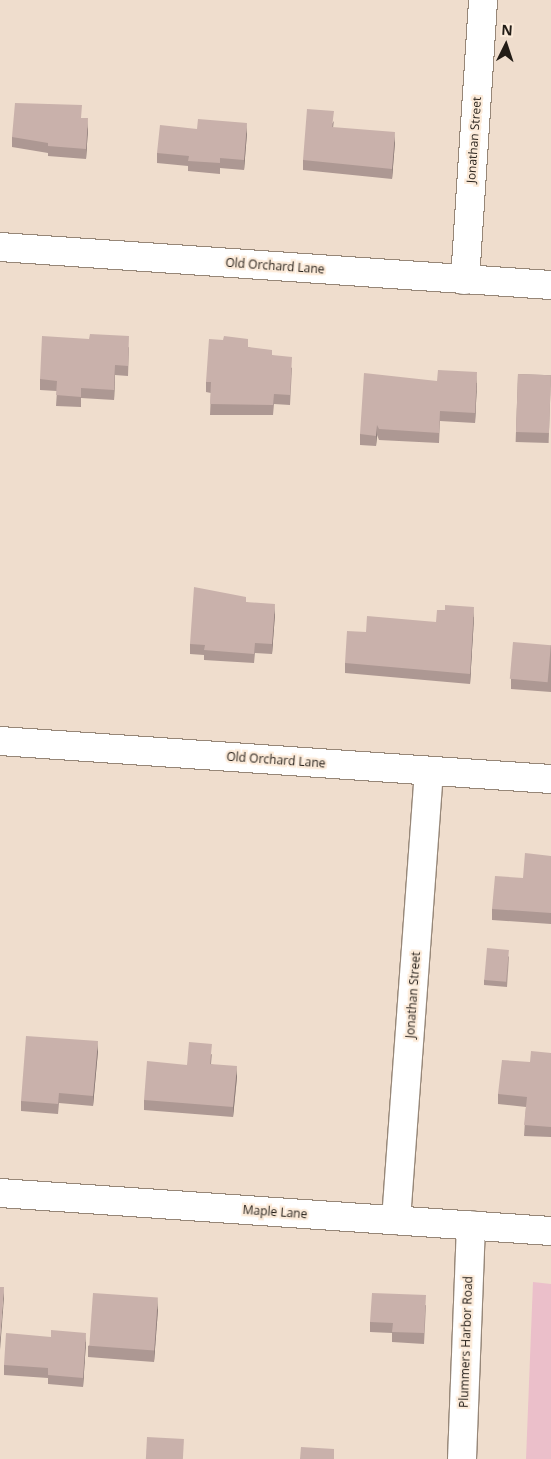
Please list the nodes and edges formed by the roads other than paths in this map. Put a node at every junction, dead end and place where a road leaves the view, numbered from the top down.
1 (483, 0) edge
2 (0, 247) edge
3 (465, 280) junction
4 (551, 285) edge
5 (0, 741) edge
6 (429, 770) junction
7 (551, 779) edge
8 (0, 1193) edge
9 (396, 1220) junction
10 (471, 1225) junction
11 (551, 1230) edge
12 (462, 1459) edge

1 - 3 street, Jonathan Street
2 - 3 street, Old Orchard Lane
3 - 4 street, Old Orchard Lane
5 - 6 street, Old Orchard Lane
6 - 7 street, Old Orchard Lane
6 - 9 street, Jonathan Street
8 - 9 street, Maple Lane
9 - 10 street, Maple Lane
10 - 11 street, Maple Lane
10 - 12 street, Plummers Harbor Road

